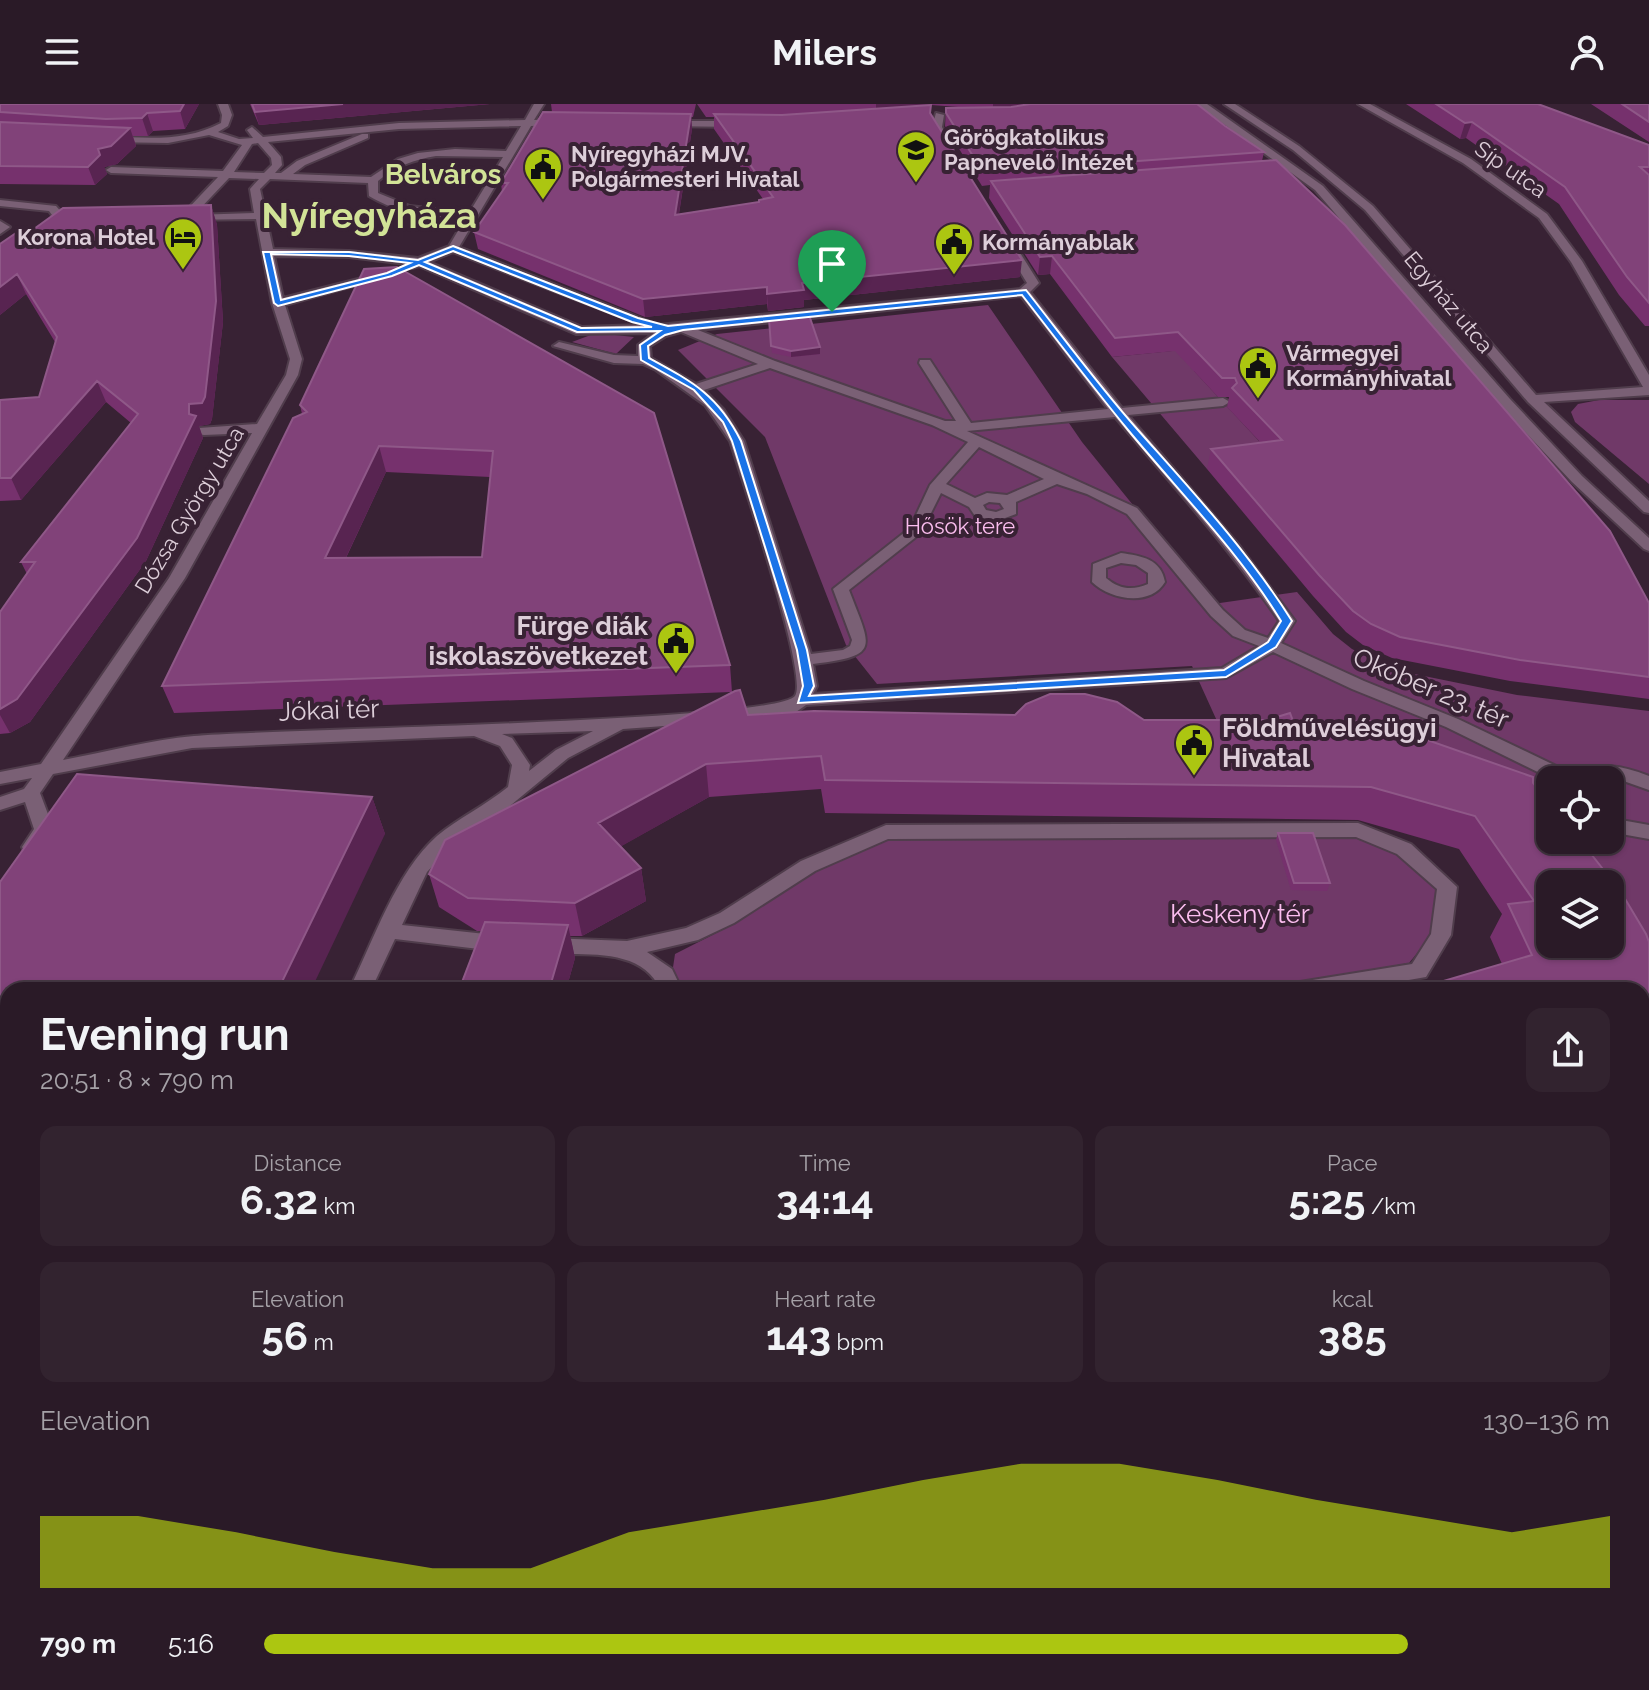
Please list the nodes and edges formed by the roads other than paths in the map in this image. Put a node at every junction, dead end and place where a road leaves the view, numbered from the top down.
1 (223, 104) edge
2 (539, 104) edge
3 (1201, 104) edge
4 (1229, 104) edge
5 (1363, 104) edge
6 (933, 116) junction
7 (955, 116) edge
8 (530, 121) junction
9 (575, 122) edge
10 (650, 123) edge
11 (754, 124) edge
12 (399, 126) junction
13 (922, 126) edge
14 (212, 133) junction
15 (253, 136) junction
16 (89, 138) edge
17 (953, 153) edge
18 (508, 154) junction
19 (1296, 169) junction
20 (111, 170) edge
21 (1275, 171) edge
22 (227, 173) junction
23 (268, 175) junction
24 (284, 176) junction
25 (373, 180) junction
26 (0, 203) edge
27 (471, 216) junction
28 (185, 218) junction
29 (169, 219) edge
30 (261, 220) junction
31 (57, 224) edge
32 (1002, 232) edge
33 (453, 248) junction
34 (267, 252) junction
35 (419, 262) junction
36 (1024, 292) junction
37 (278, 303) junction
38 (675, 328) junction
39 (559, 346) dead end
40 (645, 360) junction
41 (925, 363) dead end
42 (770, 364) junction
43 (697, 388) junction
44 (1649, 389) edge
45 (1533, 399) junction
46 (1223, 402) edge
47 (1121, 414) junction
48 (937, 422) junction
49 (967, 427) junction
50 (204, 431) edge
51 (266, 433) junction
52 (976, 442) junction
53 (1056, 479) junction
54 (937, 485) junction
55 (1213, 498) dead end
56 (1195, 499) junction
57 (1649, 509) edge
58 (1649, 546) edge
59 (1180, 568) junction
60 (1155, 571) dead end
61 (1272, 645) junction
62 (802, 660) junction
63 (802, 700) junction
64 (619, 724) junction
65 (471, 730) junction
66 (1540, 766) edge
67 (45, 770) junction
68 (1624, 773) edge
69 (0, 778) edge
70 (1649, 784) edge
71 (517, 789) junction
72 (31, 793) junction
73 (0, 804) edge
74 (1640, 832) edge
75 (1649, 850) edge
76 (18, 869) edge
77 (389, 931) junction
78 (627, 949) junction
79 (364, 982) edge
80 (668, 982) edge
81 (1350, 982) edge

1 - 14 street
2 - 8 street
3 - 19 street, Egyház utca
4 - 45 street, Egyház utca
5 - 44 street, Síp utca
6 - 7 street
6 - 13 street
6 - 17 street
8 - 9 street
8 - 12 street
8 - 18 street
10 - 11 street
12 - 15 street
12 - 24 street
14 - 15 street
14 - 16 street
15 - 22 street
15 - 23 street
18 - 25 street
18 - 27 street
19 - 21 street
19 - 58 street, Egyház utca
20 - 22 street
22 - 23 street
22 - 28 street
23 - 24 street
23 - 30 street, Dózsa György utca
24 - 25 street
25 - 27 street
26 - 31 street
27 - 33 street
28 - 29 street
28 - 30 street
30 - 34 street, Dózsa György utca
32 - 36 street
33 - 35 street
33 - 38 street
34 - 35 street
34 - 37 street, Dózsa György utca
35 - 37 street
35 - 38 street
36 - 38 street
36 - 47 street
37 - 51 street, Dózsa György utca
38 - 40 street
38 - 42 street
39 - 40 street
40 - 43 street
41 - 49 street
42 - 43 street
42 - 48 street
43 - 62 street
44 - 45 street, Síp utca
45 - 57 street, Egyház utca
46 - 47 street
47 - 49 street
47 - 56 street
48 - 49 street
48 - 52 street, Okóber 23. tér
50 - 51 street
51 - 67 street, Dózsa György utca
52 - 53 street, Okóber 23. tér
52 - 54 street
53 - 54 street
53 - 59 street, Okóber 23. tér
54 - 62 street
55 - 56 street
56 - 61 street
59 - 60 street
59 - 61 street, Okóber 23. tér
61 - 63 street
61 - 66 street, Okóber 23. tér
62 - 63 street
63 - 64 street, Jókai tér
64 - 65 street, Jókai tér
64 - 71 street, Jókai tér
65 - 67 street, Jókai tér
65 - 71 street
67 - 69 street, Jókai tér
67 - 72 street, Dózsa György utca
68 - 70 street
71 - 77 street, Jókai tér
72 - 73 street
72 - 76 street
74 - 75 street
77 - 78 street
77 - 79 street, Jókai tér
78 - 80 street
78 - 81 street

